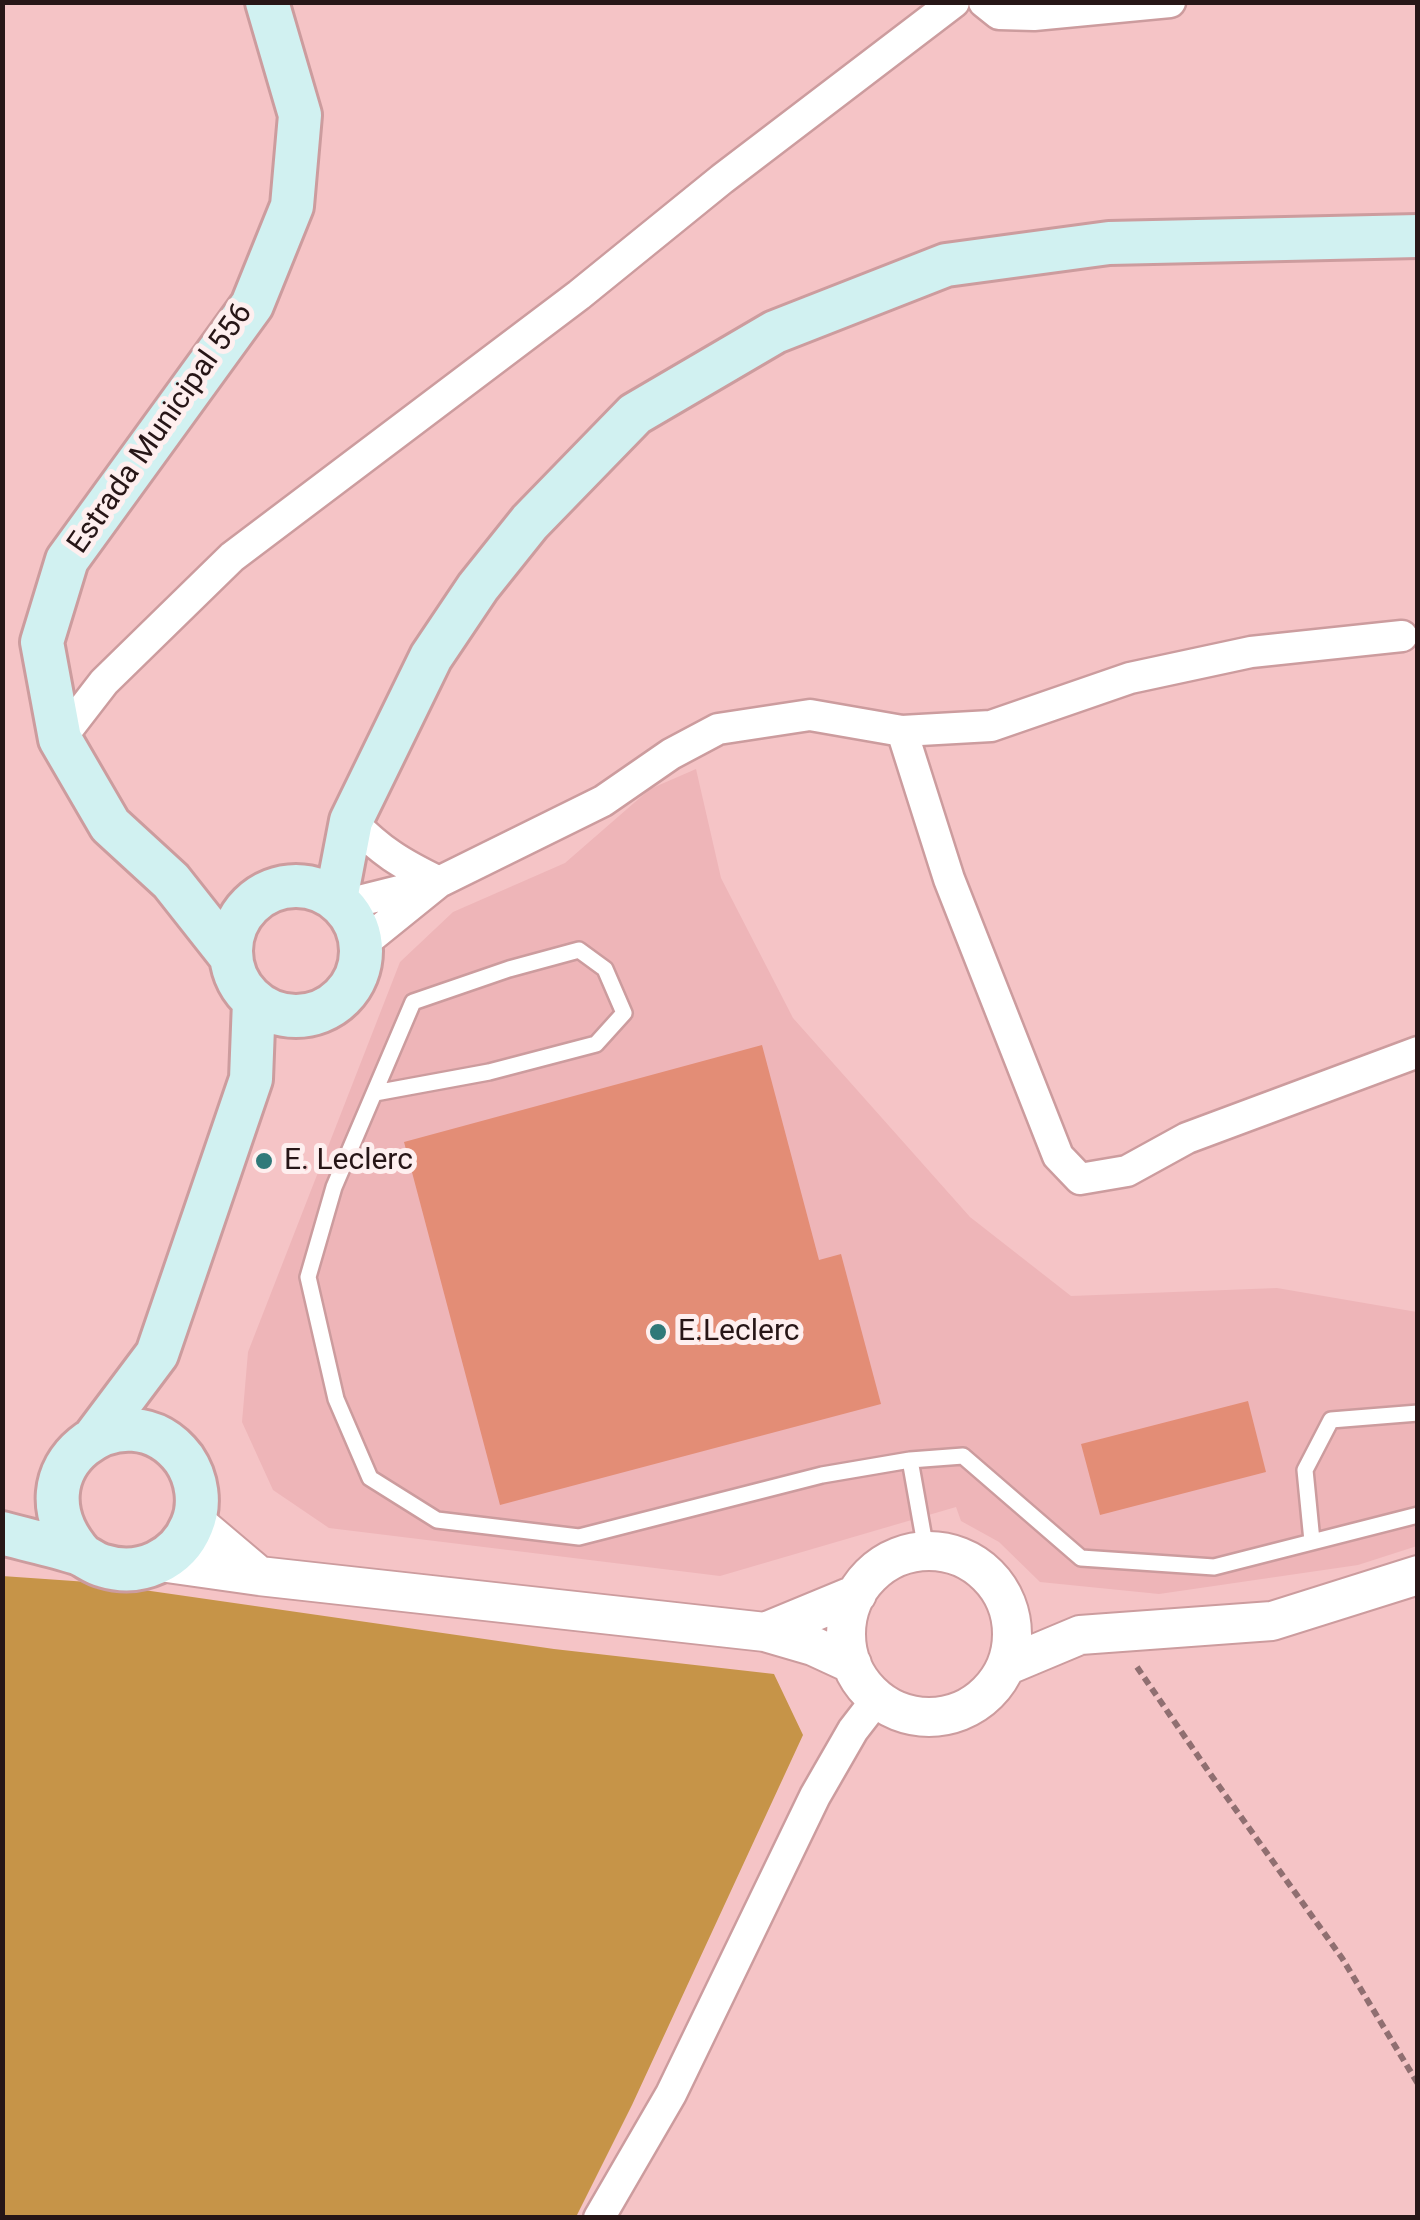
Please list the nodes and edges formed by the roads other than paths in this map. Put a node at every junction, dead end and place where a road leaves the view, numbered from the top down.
1 (268, 2) edge
2 (954, 2) edge
3 (984, 2) edge
4 (1170, 2) edge
5 (1418, 236) edge
6 (1410, 636) edge
7 (902, 731) junction
8 (60, 740) junction
9 (351, 821) junction
10 (171, 881) junction
11 (439, 882) junction
12 (278, 890) junction
13 (339, 902) junction
14 (361, 945) junction
15 (231, 957) junction
16 (254, 1001) junction
17 (302, 1016) junction
18 (1418, 1052) edge
19 (251, 1078) junction
20 (375, 1093) junction
21 (157, 1354) junction
22 (1418, 1412) edge
23 (94, 1438) junction
24 (172, 1446) junction
25 (910, 1460) junction
26 (60, 1480) junction
27 (1418, 1515) edge
28 (194, 1521) junction
29 (2, 1529) edge
30 (1312, 1541) junction
31 (926, 1550) junction
32 (82, 1555) junction
33 (160, 1562) junction
34 (1418, 1574) edge
35 (258, 1576) junction
36 (857, 1594) junction
37 (1007, 1602) junction
38 (765, 1632) junction
39 (1080, 1635) junction
40 (852, 1664) junction
41 (1006, 1666) junction
42 (877, 1699) junction
43 (599, 2218) edge

1 - 8 main road, Estrada Municipal 556
2 - 8 street
3 - 4 street
5 - 9 main road
6 - 7 street
7 - 11 street
7 - 18 street
8 - 10 main road, Estrada Municipal 556
9 - 11 street
9 - 12 main road
9 - 13 main road
10 - 12 main road
10 - 15 main road, Estrada Municipal 556
11 - 13 street
11 - 14 street
12 - 13 main road
12 - 15 main road
13 - 14 main road
14 - 17 main road
15 - 16 main road
16 - 17 main road
16 - 19 main road
17 - 19 main road
19 - 21 main road
20 - 20 lane
20 - 25 lane
21 - 23 main road
21 - 24 main road
22 - 30 lane
23 - 24 main road
23 - 26 main road
24 - 28 main road
25 - 30 lane
25 - 31 lane
26 - 29 main road
26 - 32 main road
27 - 30 lane
28 - 33 main road
28 - 35 street
29 - 32 main road
31 - 36 street
31 - 37 street
32 - 33 main road
33 - 35 street
34 - 39 street
35 - 38 street
36 - 38 street
36 - 40 street
37 - 39 street
37 - 41 street
38 - 40 street
39 - 41 street
40 - 42 street
41 - 42 street
42 - 43 street

